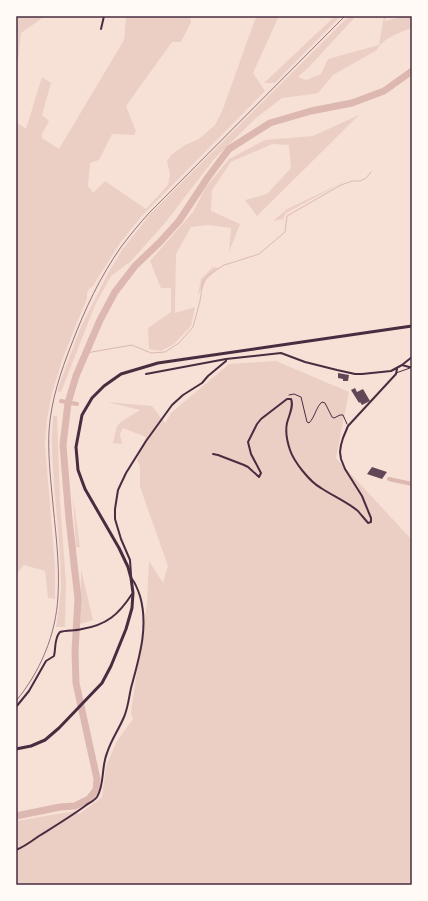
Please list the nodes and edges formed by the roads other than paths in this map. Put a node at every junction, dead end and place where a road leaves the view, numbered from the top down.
1 (104, 16) edge
2 (101, 29) dead end
3 (412, 326) edge
4 (412, 357) edge
5 (226, 359) junction
6 (402, 366) junction
7 (411, 367) edge
8 (397, 368) junction
9 (146, 374) dead end
10 (396, 374) junction
11 (213, 454) dead end
12 (131, 578) junction
13 (133, 593) junction
14 (16, 707) edge
15 (16, 749) edge
16 (16, 850) edge

1 - 2 street
3 - 12 main road
4 - 6 street
5 - 8 street
5 - 9 street
5 - 12 street
6 - 7 street
6 - 8 street
7 - 10 lane
8 - 10 street
10 - 11 street
12 - 13 main road
12 - 16 street
13 - 14 street
13 - 15 main road

